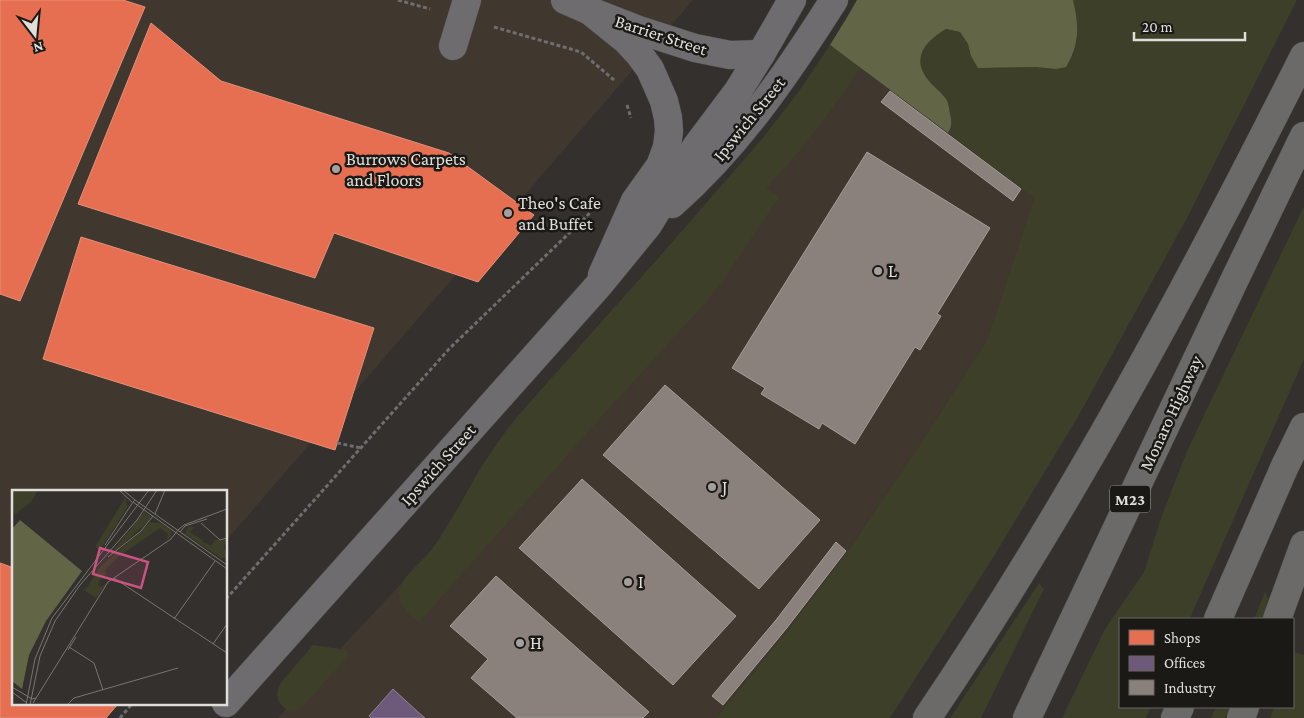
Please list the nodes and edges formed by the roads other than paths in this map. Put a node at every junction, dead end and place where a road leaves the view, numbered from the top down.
1 (565, 0) edge
2 (792, 0) edge
3 (834, 0) edge
4 (464, 9) edge
5 (590, 11) junction
6 (453, 46) dead end
7 (761, 54) junction
8 (1304, 56) edge
9 (1304, 136) edge
10 (648, 225) junction
11 (598, 286) junction
12 (1304, 427) edge
13 (1304, 545) edge
14 (1218, 618) edge
15 (1277, 618) edge
16 (228, 702) edge
17 (224, 706) edge
18 (213, 718) edge
19 (927, 718) edge
20 (1027, 718) edge

1 - 5 street, Barrier Street
2 - 7 main road, Ipswich Street
3 - 7 main road
3 - 10 main road, Ipswich Street
4 - 6 street
5 - 7 street, Barrier Street
5 - 11 street
7 - 10 main road, Ipswich Street
8 - 19 highway
9 - 20 highway, Monaro Highway / M23
10 - 11 main road, Ipswich Street
11 - 16 main road, Ipswich Street
12 - 14 highway
13 - 15 highway
17 - 18 main road, Ipswich Street

